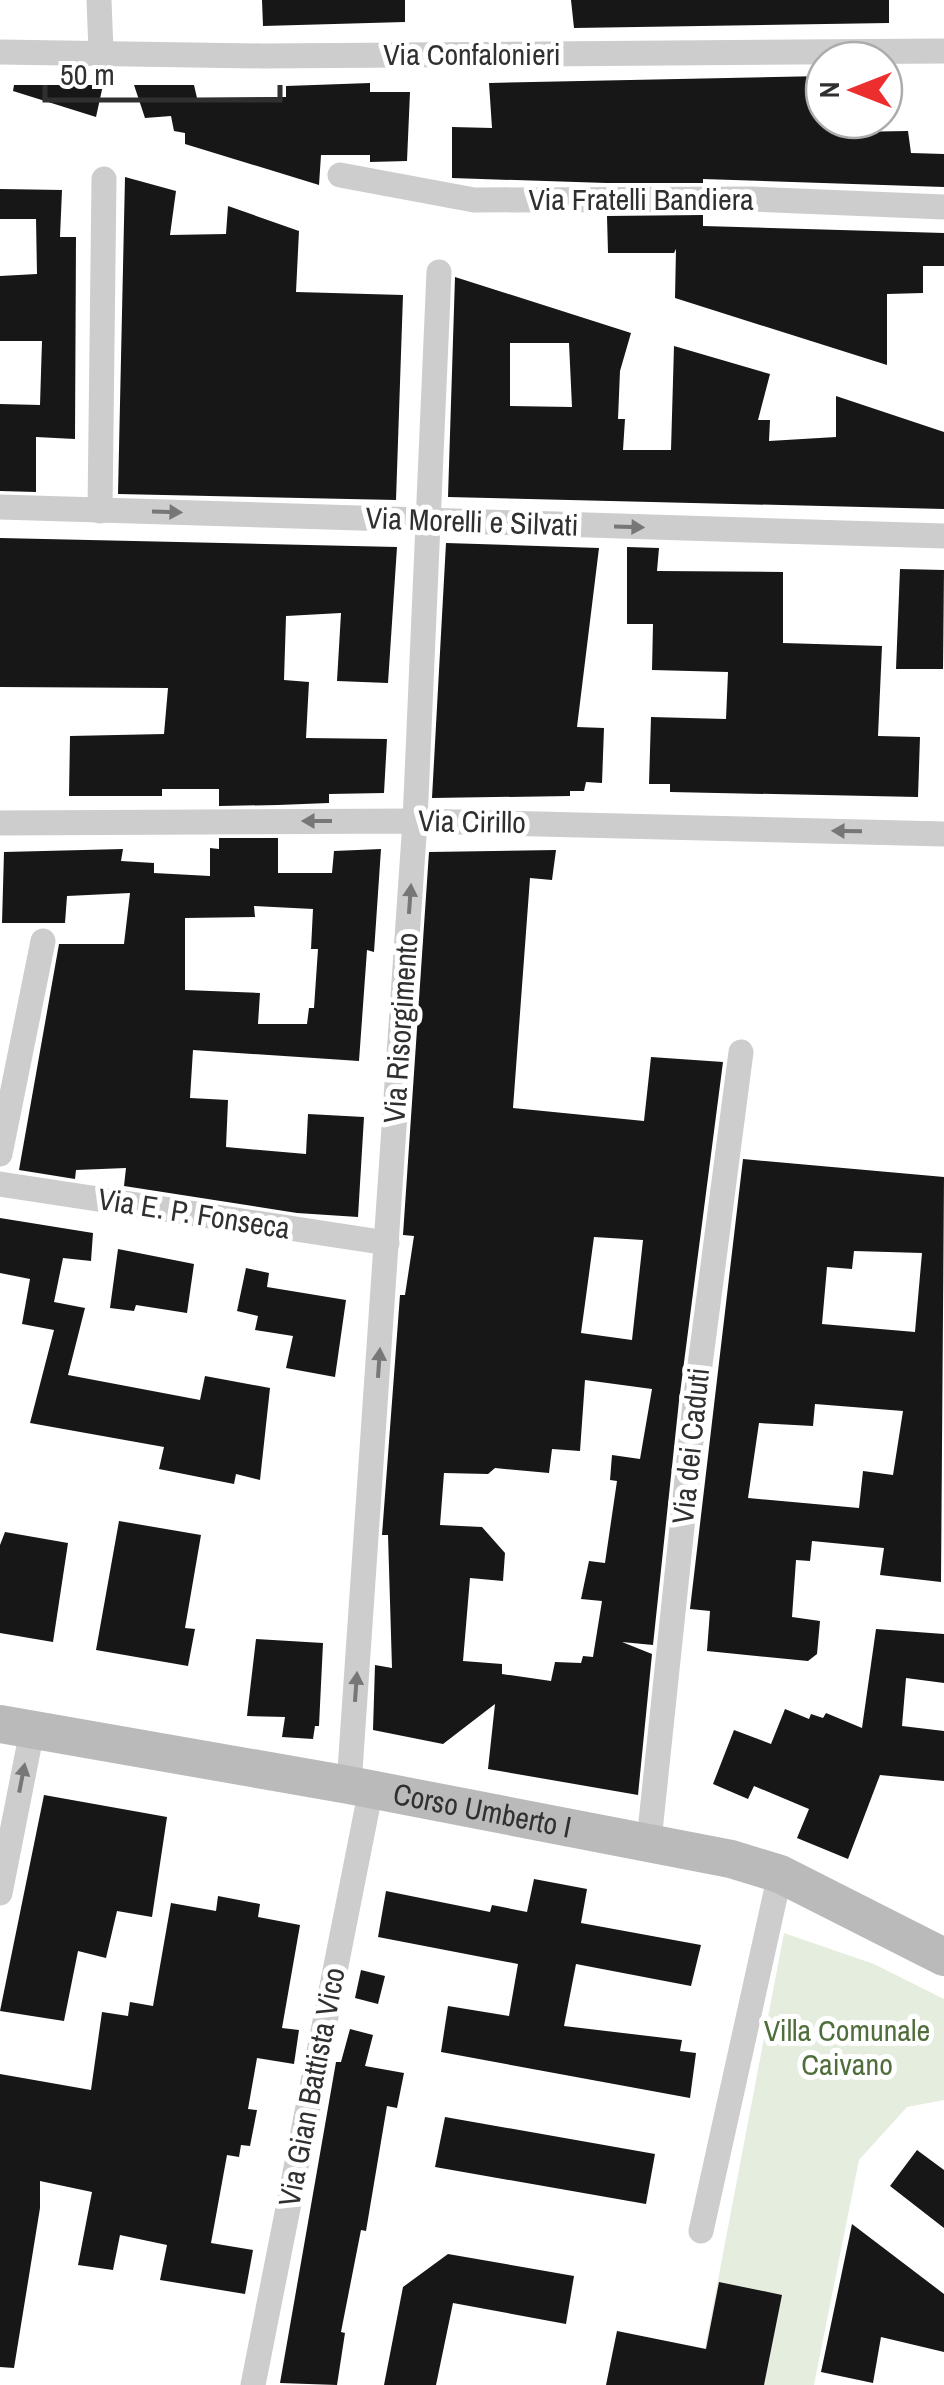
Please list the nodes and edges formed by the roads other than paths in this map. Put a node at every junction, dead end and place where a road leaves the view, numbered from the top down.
1 (99, 0) edge
2 (101, 51) junction
3 (944, 51) edge
4 (0, 52) edge
5 (340, 175) dead end
6 (104, 179) dead end
7 (944, 207) edge
8 (439, 272) dead end
9 (0, 508) edge
10 (100, 510) junction
11 (427, 520) junction
12 (944, 536) edge
13 (415, 821) junction
14 (0, 822) edge
15 (944, 834) edge
16 (44, 941) dead end
17 (740, 1052) dead end
18 (0, 1154) edge
19 (0, 1184) edge
20 (387, 1244) junction
21 (16, 1728) edge
22 (360, 1787) junction
23 (649, 1841) junction
24 (780, 1874) junction
25 (0, 1894) edge
26 (944, 1958) edge
27 (700, 2231) dead end
28 (253, 2385) edge

1 - 2 street
2 - 3 street, Via Confalonieri
2 - 4 street, Via Confalonieri
5 - 7 street, Via Fratelli Bandiera
6 - 10 street
8 - 11 street, Via Risorgimento
9 - 10 street, Via Morelli e Silvati
10 -> 11 street, Via Morelli e Silvati
11 -> 12 street, Via Morelli e Silvati
11 - 13 street, Via Risorgimento
13 -> 14 street, Via Cirillo
15 -> 13 street, Via Cirillo
20 -> 13 street, Via Risorgimento
16 - 18 street
17 - 23 street, Via dei Caduti
19 - 20 street, Via E. P. Fonseca
22 -> 20 street, Via Risorgimento
21 - 22 main road, Corso Umberto I
25 -> 21 street
22 - 23 main road, Corso Umberto I
22 - 28 street, Via Gian Battista Vico
23 - 24 main road, Corso Umberto I
24 - 26 main road, Corso Umberto I
24 - 27 street

